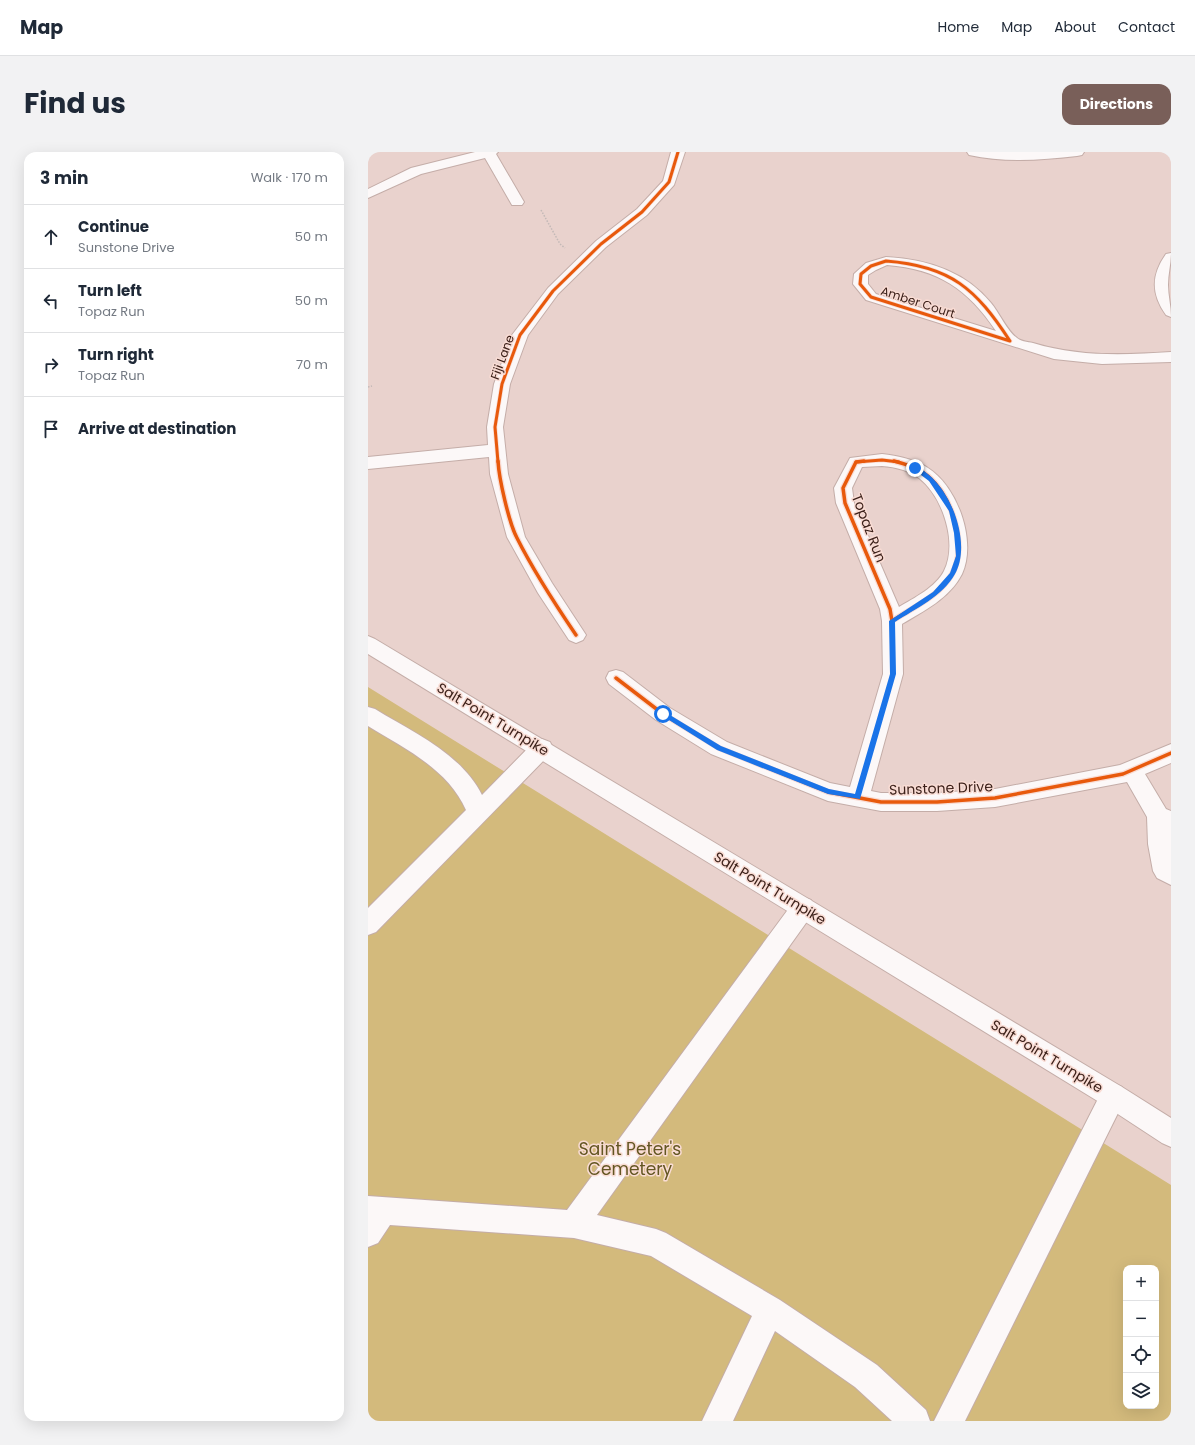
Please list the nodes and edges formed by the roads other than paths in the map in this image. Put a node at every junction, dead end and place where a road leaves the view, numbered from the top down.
1 (489, 152) edge
2 (678, 152) edge
3 (974, 152) edge
4 (1076, 152) edge
5 (368, 194) edge
6 (517, 202) dead end
7 (1171, 257) edge
8 (1171, 312) edge
9 (1010, 341) junction
10 (1171, 357) edge
11 (497, 450) junction
12 (368, 463) edge
13 (892, 621) junction
14 (576, 635) dead end
15 (368, 644) edge
16 (616, 678) dead end
17 (368, 715) edge
18 (542, 748) junction
19 (1171, 752) edge
20 (1132, 771) junction
21 (858, 797) junction
22 (479, 813) junction
23 (1164, 818) edge
24 (1171, 875) edge
25 (803, 908) junction
26 (368, 924) edge
27 (1113, 1096) junction
28 (1171, 1134) edge
29 (373, 1218) edge
30 (574, 1224) junction
31 (770, 1310) junction
32 (717, 1421) edge
33 (915, 1421) edge
34 (948, 1421) edge

1 - 5 street
1 - 6 street
2 - 11 street, Fiji Lane
3 - 4 street
7 - 8 street
9 - 9 street, Amber Court
9 - 10 street, Amber Court
11 - 12 street
11 - 14 street, Fiji Lane
13 - 13 street, Topaz Run
13 - 21 street, Topaz Run
15 - 18 street, Salt Point Turnpike
16 - 21 street, Sunstone Drive
17 - 22 street
18 - 22 street
18 - 25 street, Salt Point Turnpike
19 - 20 street, Sunstone Drive
20 - 21 street, Sunstone Drive
20 - 23 street
22 - 26 street
23 - 24 street
25 - 27 street, Salt Point Turnpike
25 - 30 street
27 - 28 street, Salt Point Turnpike
27 - 34 street
29 - 30 street
30 - 31 street
31 - 32 street
31 - 33 street

